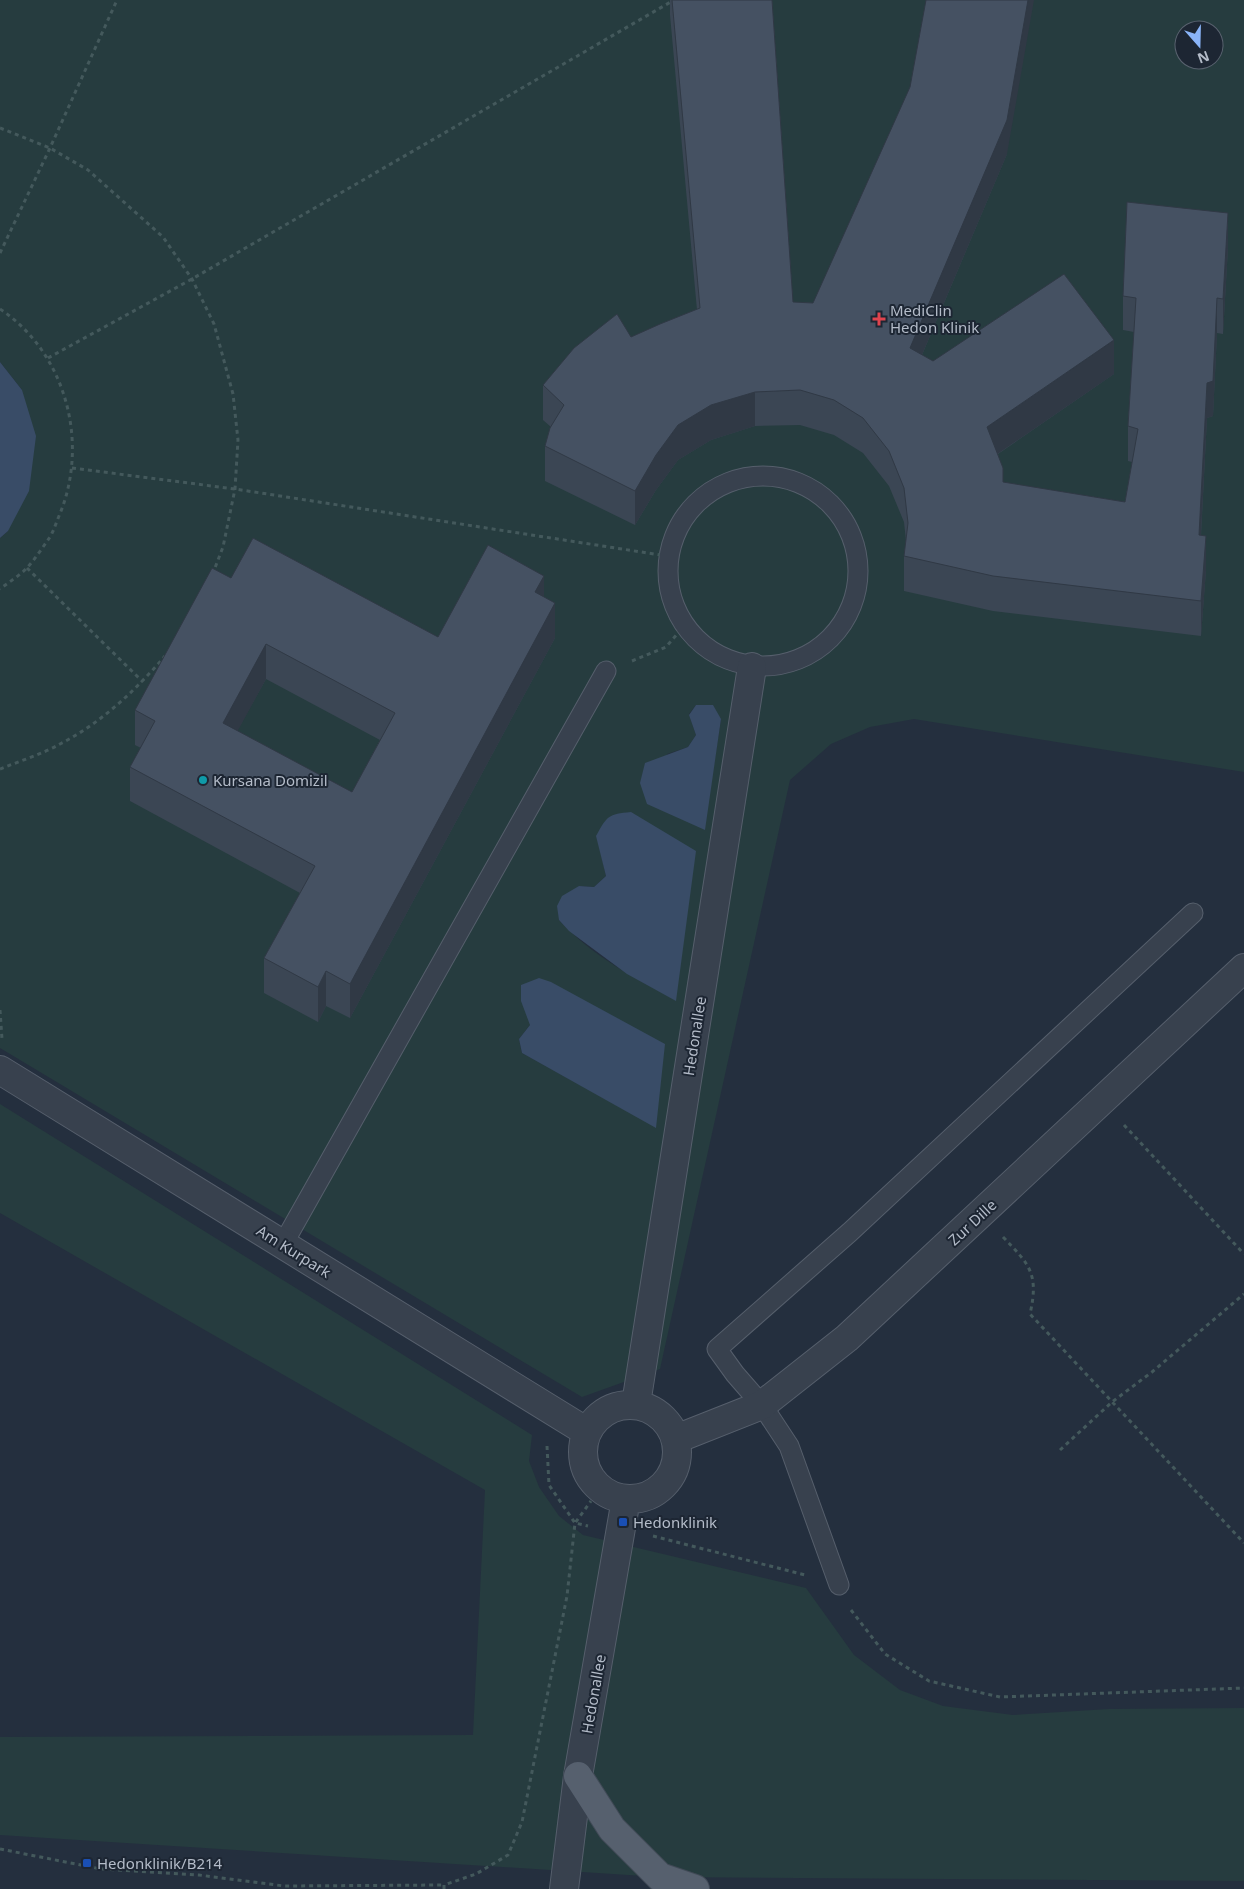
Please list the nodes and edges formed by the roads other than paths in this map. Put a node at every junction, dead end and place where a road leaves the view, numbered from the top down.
1 (752, 667) junction
2 (606, 671) road end
3 (1193, 913) dead end
4 (1244, 968) edge
5 (0, 1070) edge
6 (283, 1244) junction
7 (636, 1404) junction
8 (762, 1405) junction
9 (587, 1432) junction
10 (676, 1439) junction
11 (626, 1499) junction
12 (840, 1585) road end
13 (578, 1776) junction
14 (564, 1889) edge
15 (695, 1889) edge

1 - 1 lane
1 - 7 street, Hedonallee
2 - 6 lane
3 - 8 lane
4 - 8 street, Zur Dille
5 - 6 street, Am Kurpark
6 - 9 street, Am Kurpark
7 - 9 street
7 - 10 street
8 - 10 street, Zur Dille
8 - 12 lane
9 - 11 street
10 - 11 street
11 - 13 street, Hedonallee
13 - 14 street, Hedonallee
13 - 15 main road

